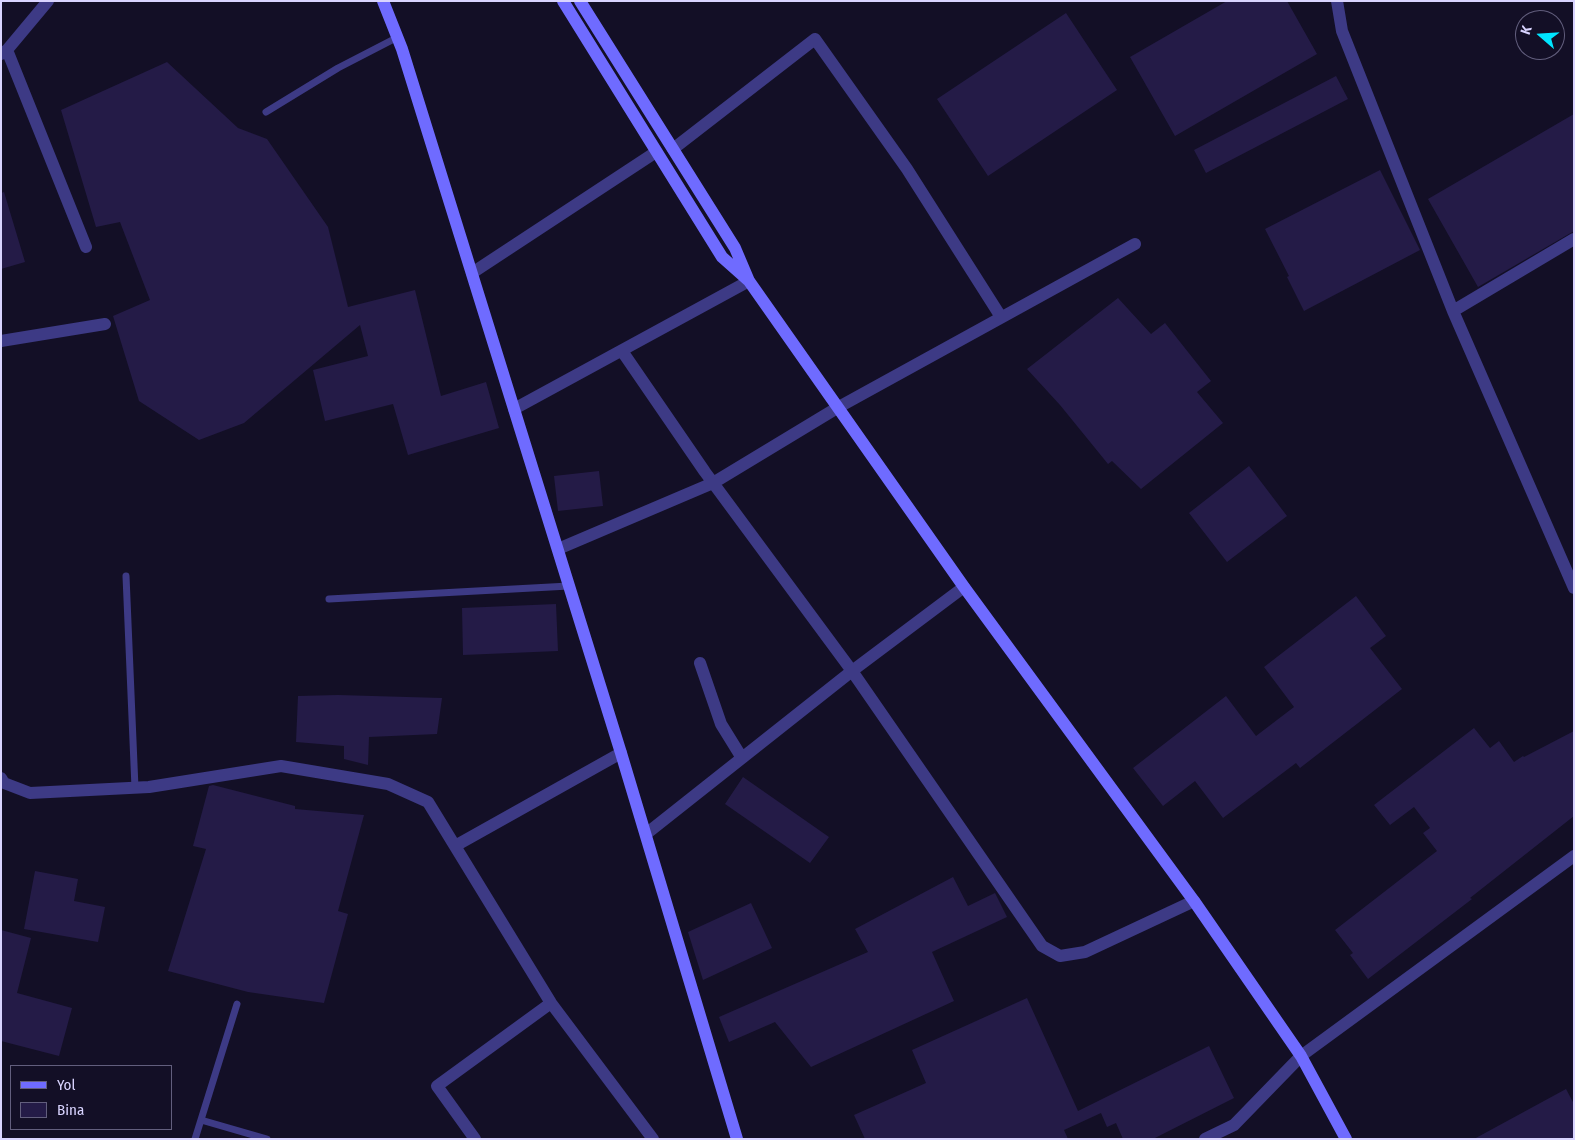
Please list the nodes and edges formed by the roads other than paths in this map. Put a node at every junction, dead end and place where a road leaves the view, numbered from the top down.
1 (48, 1) edge
2 (383, 1) edge
3 (563, 1) edge
4 (580, 1) edge
5 (1336, 1) edge
6 (398, 37) junction
7 (4, 52) edge
8 (266, 112) dead end
9 (673, 149) junction
10 (656, 152) junction
11 (1574, 239) edge
12 (1135, 244) dead end
13 (86, 247) dead end
14 (472, 274) junction
15 (749, 281) junction
16 (1453, 310) junction
17 (1002, 318) junction
18 (106, 324) dead end
19 (1, 341) edge
20 (622, 351) junction
21 (837, 408) junction
22 (514, 409) junction
23 (713, 483) junction
24 (558, 549) junction
25 (126, 576) dead end
26 (569, 586) junction
27 (964, 587) junction
28 (1574, 588) edge
29 (328, 599) dead end
30 (700, 663) dead end
31 (852, 671) junction
32 (621, 753) junction
33 (742, 758) junction
34 (1, 778) edge
35 (135, 788) junction
36 (646, 834) junction
37 (455, 846) junction
38 (1574, 856) edge
39 (1194, 901) junction
40 (551, 1003) junction
41 (237, 1004) dead end
42 (1301, 1056) junction
43 (200, 1120) junction
44 (195, 1139) edge
45 (267, 1139) edge
46 (475, 1139) edge
47 (653, 1139) edge
48 (737, 1139) edge
49 (1205, 1139) edge
50 (1346, 1139) edge

1 - 7 street
2 - 6 street
3 - 10 street
4 - 9 street
5 - 16 street
6 - 8 lane
6 - 14 street
7 - 13 street
9 - 15 street
9 - 17 street
10 - 14 street
10 - 15 street
11 - 16 street
12 - 17 street
14 - 22 street
15 - 20 street
15 - 21 street
16 - 28 street
17 - 21 street
18 - 19 street
20 - 22 street
20 - 23 street
21 - 23 street
21 - 27 street
22 - 24 street
23 - 24 street
23 - 31 street
24 - 26 street
25 - 35 lane
26 - 29 lane
26 - 32 street
27 - 31 street
27 - 39 street
30 - 33 street
31 - 33 street
31 - 39 street
32 - 36 street
32 - 37 street
33 - 36 street
34 - 35 street
35 - 37 street
36 - 48 street
37 - 40 street
38 - 42 street
39 - 42 street
40 - 46 street
40 - 47 street
41 - 43 lane
42 - 49 street
42 - 50 street
43 - 44 lane
43 - 45 lane

